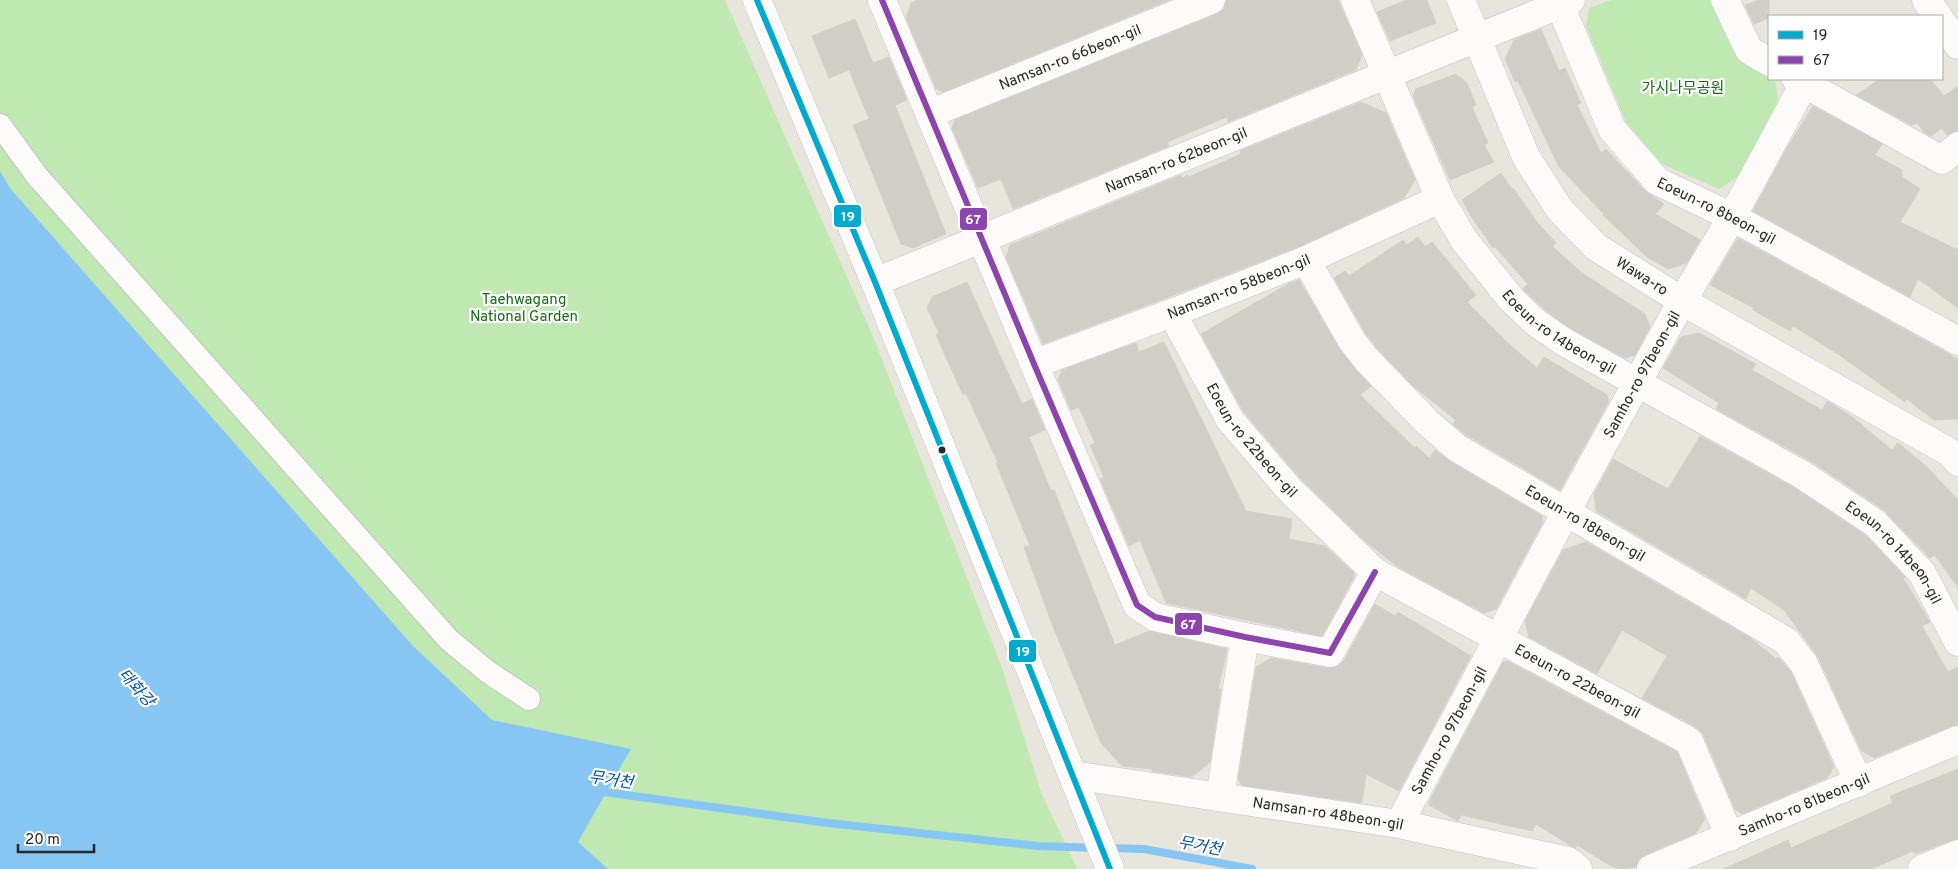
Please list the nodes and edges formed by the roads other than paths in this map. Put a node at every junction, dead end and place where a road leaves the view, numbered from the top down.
1 (757, 0) edge
2 (882, 0) edge
3 (1211, 0) edge
4 (1355, 0) edge
5 (1461, 0) edge
6 (1725, 0) edge
7 (1926, 0) edge
8 (1563, 2) edge
9 (1937, 15) edge
10 (1943, 23) edge
11 (1477, 38) junction
12 (1958, 45) edge
13 (1768, 61) edge
14 (1387, 74) junction
15 (1800, 81) edge
16 (929, 114) junction
17 (0, 125) edge
18 (1958, 146) edge
19 (1440, 199) junction
20 (1732, 217) junction
21 (981, 238) junction
22 (1306, 260) junction
23 (875, 282) junction
24 (1682, 301) junction
25 (1172, 313) junction
26 (1958, 341) edge
27 (1034, 364) junction
28 (1638, 384) junction
29 (1955, 452) edge
30 (1566, 512) junction
31 (1374, 572) junction
32 (1245, 637) junction
33 (1497, 639) junction
34 (1958, 642) edge
35 (529, 700) dead end
36 (1958, 740) edge
37 (1072, 774) junction
38 (1859, 783) junction
39 (1220, 797) junction
40 (1399, 824) junction
41 (1730, 837) junction
42 (1958, 854) edge
43 (1110, 869) edge
44 (1578, 869) edge
45 (1651, 869) edge
46 (1922, 869) edge

1 - 23 street
2 - 16 street
3 - 16 street, Namsan-ro 66beon-gil
4 - 14 street, Eoeun-ro 14beon-gil
5 - 11 street, Wawa-ro
6 - 13 street
7 - 9 street
8 - 11 street, Namsan-ro 62beon-gil
8 - 20 street, Eoeun-ro 8beon-gil
10 - 12 street
11 - 14 street, Namsan-ro 62beon-gil
11 - 24 street, Wawa-ro
14 - 19 street, Eoeun-ro 14beon-gil
14 - 21 street, Namsan-ro 62beon-gil
15 - 18 street, Samho-ro 97beon-gil
15 - 20 street, Samho-ro 97beon-gil
16 - 21 street
17 - 35 street
19 - 22 street, Namsan-ro 58beon-gil
19 - 28 street, Eoeun-ro 14beon-gil
20 - 24 street, Samho-ro 97beon-gil
20 - 26 street, Eoeun-ro 8beon-gil
21 - 23 street, Namsan-ro 62beon-gil
21 - 27 street
22 - 25 street, Namsan-ro 58beon-gil
22 - 30 street, Eoeun-ro 18beon-gil
23 - 37 street
24 - 28 street, Samho-ro 97beon-gil
24 - 29 street, Wawa-ro
25 - 27 street, Namsan-ro 58beon-gil
25 - 31 street, Eoeun-ro 22beon-gil
27 - 32 street
28 - 30 street, Samho-ro 97beon-gil
28 - 34 street, Eoeun-ro 14beon-gil
30 - 33 street, Samho-ro 97beon-gil
30 - 38 street, Eoeun-ro 18beon-gil
31 - 32 street
31 - 33 street, Eoeun-ro 22beon-gil
32 - 39 street
33 - 40 street, Samho-ro 97beon-gil
33 - 41 street, Eoeun-ro 22beon-gil
36 - 38 street, Samho-ro 81beon-gil
37 - 39 street, Namsan-ro 48beon-gil
37 - 43 street
38 - 41 street, Samho-ro 81beon-gil
39 - 40 street, Namsan-ro 48beon-gil
40 - 44 street, Namsan-ro 48beon-gil
41 - 45 street, Samho-ro 81beon-gil
42 - 46 street

